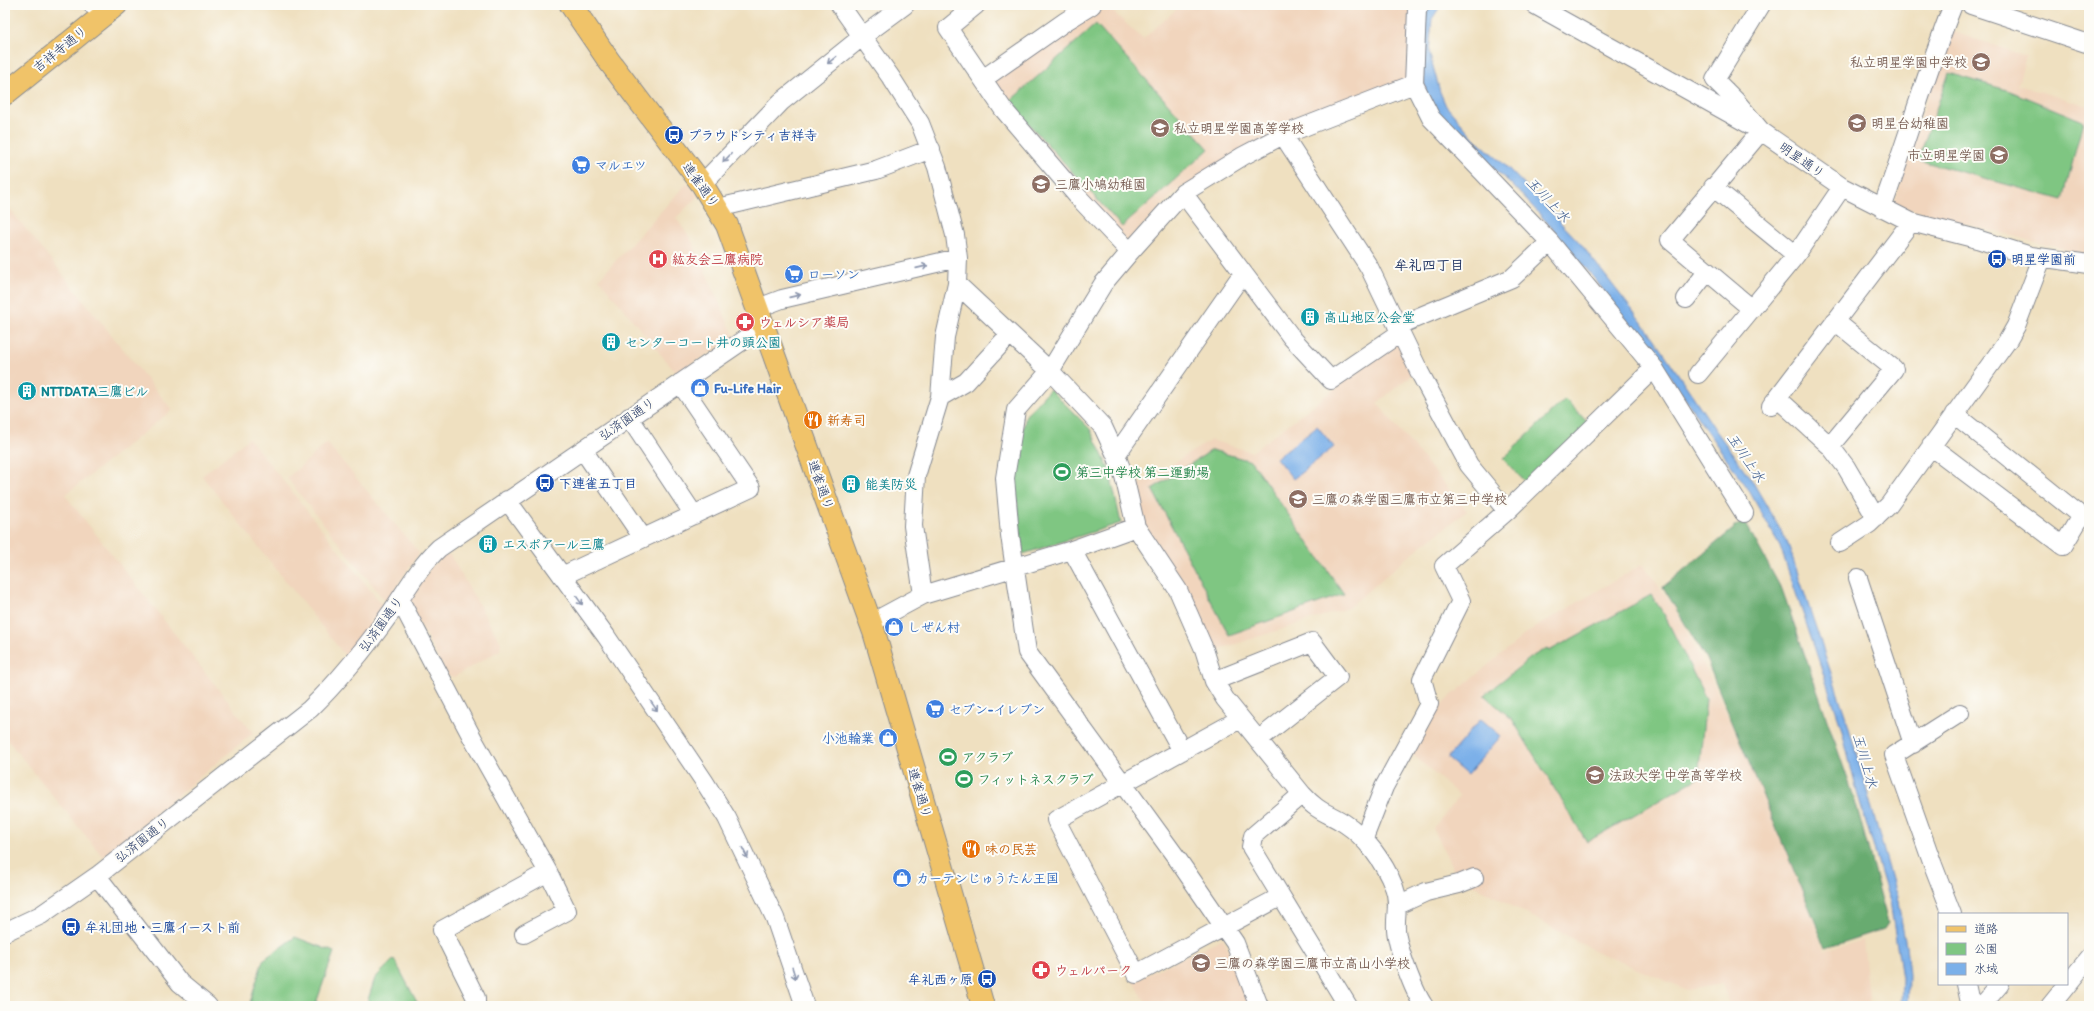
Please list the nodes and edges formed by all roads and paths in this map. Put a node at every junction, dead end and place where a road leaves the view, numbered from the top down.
1 (572, 5) edge
2 (840, 5) edge
3 (905, 5) edge
4 (976, 5) edge
5 (1092, 5) edge
6 (1420, 5) edge
7 (1535, 5) edge
8 (1761, 5) edge
9 (1953, 5) edge
10 (1971, 5) edge
11 (103, 9) edge
12 (863, 36) junction
13 (2089, 44) edge
14 (983, 79) junction
15 (1414, 84) junction
16 (5, 94) edge
17 (1761, 131) junction
18 (1283, 135) junction
19 (931, 149) junction
20 (702, 184) junction
21 (1713, 187) junction
22 (1842, 187) junction
23 (1183, 193) junction
24 (718, 208) junction
25 (1882, 208) junction
26 (1911, 222) junction
27 (1550, 242) junction
28 (1130, 252) junction
29 (1796, 255) junction
30 (958, 258) junction
31 (2042, 258) junction
32 (2089, 264) edge
33 (1707, 272) junction
34 (1243, 273) junction
35 (958, 284) junction
36 (1686, 299) dead end
37 (1752, 308) junction
38 (761, 317) junction
39 (1835, 321) junction
40 (1398, 330) junction
41 (1010, 334) junction
42 (1654, 368) junction
43 (1050, 371) junction
44 (1698, 374) dead end
45 (680, 383) junction
46 (940, 397) junction
47 (1954, 414) junction
48 (629, 417) junction
49 (1830, 446) junction
50 (1931, 446) junction
51 (583, 450) junction
52 (1116, 455) junction
53 (507, 500) junction
54 (1507, 511) junction
55 (1744, 513) dead end
56 (694, 515) junction
57 (1876, 518) junction
58 (1136, 526) junction
59 (643, 538) junction
60 (1840, 543) dead end
61 (1072, 550) junction
62 (1014, 568) junction
63 (562, 576) junction
64 (1858, 578) dead end
65 (923, 595) junction
66 (400, 600) junction
67 (871, 623) junction
68 (1214, 681) junction
69 (1960, 713) dead end
70 (1240, 719) junction
71 (1258, 740) junction
72 (1913, 744) junction
73 (1182, 751) junction
74 (1123, 784) junction
75 (1302, 794) junction
76 (1364, 838) junction
77 (548, 872) junction
78 (97, 876) junction
79 (1474, 878) dead end
80 (1280, 897) junction
81 (1398, 905) junction
82 (1952, 913) edge
83 (1224, 927) junction
84 (5, 932) edge
85 (524, 934) dead end
86 (2089, 958) edge
87 (2068, 979) edge
88 (1966, 985) edge
89 (1999, 985) edge
90 (2060, 987) edge
91 (208, 1006) edge
92 (476, 1006) edge
93 (805, 1006) edge
94 (983, 1006) edge
95 (1259, 1006) edge
96 (1348, 1006) edge
97 (1424, 1006) edge
98 (1976, 1006) edge
99 (1981, 1006) edge
100 (2050, 1006) edge

1 - 20 main road, 連雀通り
2 - 12 street
3 - 12 street
4 - 14 street
5 - 14 street
6 - 15 street
7 - 17 street, 明星通り
8 - 17 street
9 - 25 street
10 - 13 street
11 - 16 main road, 吉祥寺通り
12 - 19 street
12 -> 20 street
14 - 28 street
15 - 18 street
15 - 27 street
17 - 21 street
17 - 22 street, 明星通り
18 - 23 street
18 - 40 street
19 - 24 street
19 - 30 street
20 - 24 main road, 連雀通り
21 - 29 street
21 - 33 street
22 - 25 street, 明星通り
22 - 29 street
23 - 28 street
23 - 34 street
24 - 38 main road, 連雀通り
25 - 26 street, 明星通り
26 - 31 street, 明星通り
26 - 39 street
27 - 40 street
27 - 42 street
28 - 43 street
29 - 37 street
30 - 35 street
38 -> 30 street, 弘済園通り
31 - 32 street, 明星通り
31 - 47 street
33 - 36 street
33 - 37 street
34 - 40 street
34 - 52 street
35 - 41 street
35 - 46 street
37 - 44 street
38 - 45 street, 弘済園通り
38 - 67 main road, 連雀通り
39 - 49 street
39 - 49 street
40 - 54 street
41 - 43 street
41 - 46 street
42 - 54 street
42 - 55 street
43 - 52 street
43 - 62 street
45 - 48 street, 弘済園通り
45 - 56 street
46 - 65 street
47 - 50 street
47 - 50 street
48 - 51 street, 弘済園通り
48 - 56 street
49 - 57 street
50 - 57 street
51 - 53 street, 弘済園通り
51 - 59 street
52 - 58 street
53 - 63 street
53 - 66 street, 弘済園通り
54 - 76 street
56 - 59 street
57 - 60 street
58 - 61 street
58 - 68 street
59 - 63 street
61 - 62 street
61 - 73 street
62 - 65 street
62 - 74 street
63 -> 93 street
64 - 72 street
65 - 67 street
66 - 77 street
66 - 78 street, 弘済園通り
67 - 94 main road, 連雀通り
68 - 70 street
68 - 71 street
69 - 72 street
70 - 71 street
70 - 73 street
71 - 75 street
72 - 82 street
73 - 74 street
74 - 83 street
74 - 83 street
75 - 76 street
75 - 80 street
76 - 81 street
77 - 85 street
77 - 92 street
78 - 84 street, 弘済園通り
78 - 91 street
79 - 81 street
80 - 83 street
80 - 96 street
81 - 97 street
83 - 95 street
86 - 87 street
88 - 98 street
89 - 99 street
90 - 100 street

